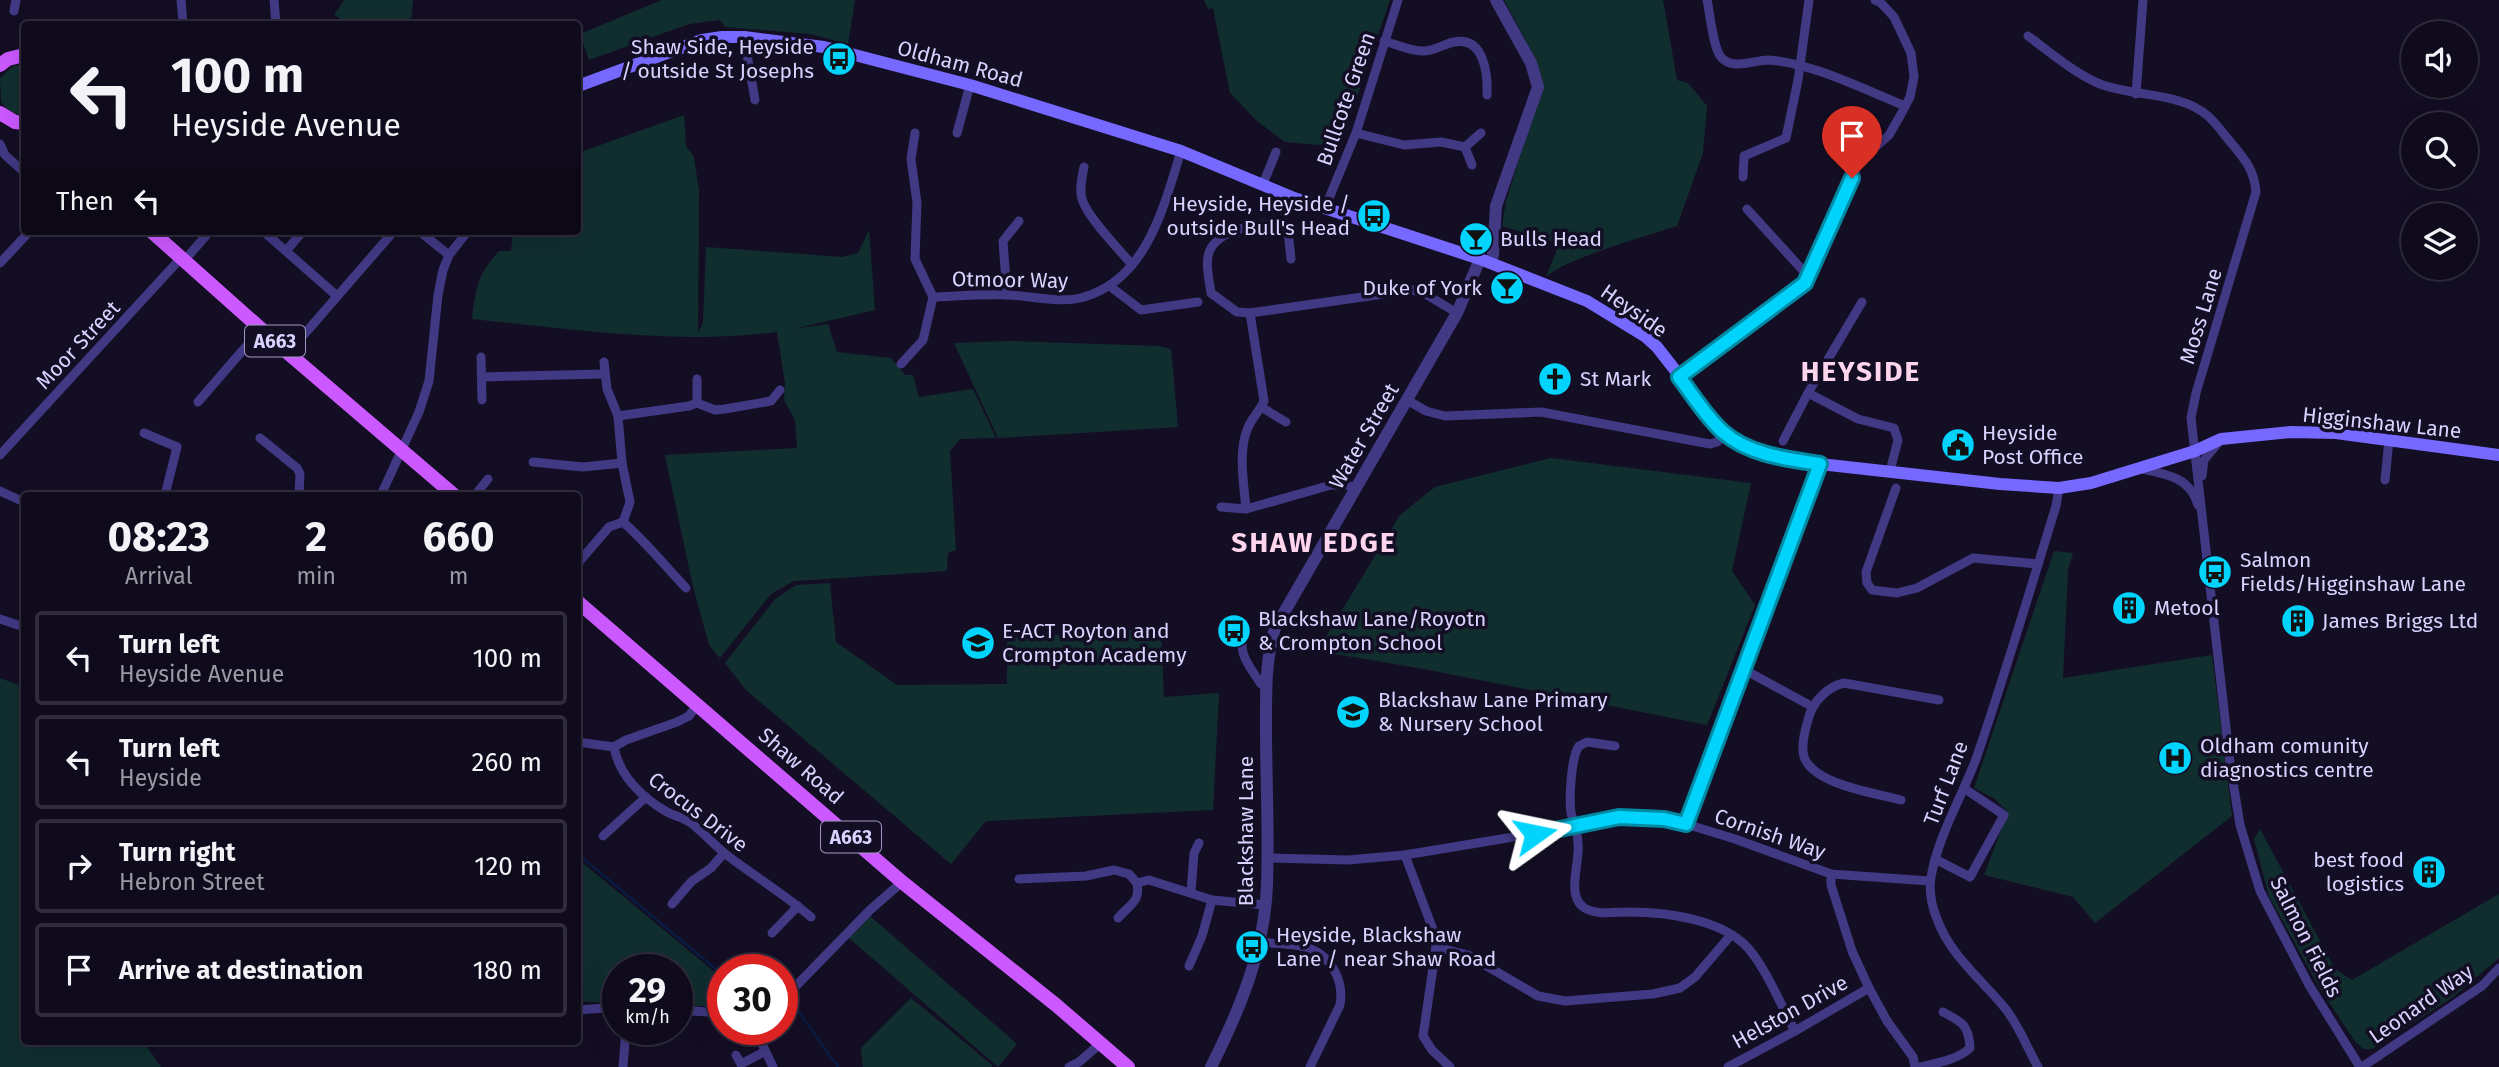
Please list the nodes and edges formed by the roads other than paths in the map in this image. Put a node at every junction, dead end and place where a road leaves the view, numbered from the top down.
1 (16, 0) edge
2 (181, 0) edge
3 (274, 0) edge
4 (1398, 0) edge
5 (1496, 0) edge
6 (1707, 0) edge
7 (1809, 0) edge
8 (1875, 0) edge
9 (2143, 0) edge
10 (14, 11) dead end
11 (183, 21) edge
12 (276, 21) edge
13 (2028, 36) dead end
14 (744, 37) junction
15 (1384, 41) junction
16 (0, 50) edge
17 (21, 55) edge
18 (0, 65) edge
19 (1800, 66) junction
20 (581, 85) edge
21 (970, 85) junction
22 (1487, 94) dead end
23 (2136, 94) junction
24 (755, 100) dead end
25 (1905, 106) junction
26 (1356, 132) junction
27 (915, 133) dead end
28 (957, 133) dead end
29 (1481, 133) dead end
30 (0, 145) edge
31 (1465, 147) junction
32 (1181, 151) junction
33 (1276, 152) dead end
34 (1472, 165) dead end
35 (1084, 167) dead end
36 (21, 169) edge
37 (1743, 177) dead end
38 (1263, 184) junction
39 (1325, 208) junction
40 (1747, 209) dead end
41 (1019, 221) dead end
42 (26, 235) edge
43 (156, 235) edge
44 (206, 235) edge
45 (268, 235) edge
46 (300, 235) edge
47 (390, 235) edge
48 (424, 235) edge
49 (465, 235) edge
50 (286, 251) junction
51 (449, 255) junction
52 (185, 256) junction
53 (1291, 260) dead end
54 (1485, 261) junction
55 (0, 263) edge
56 (1132, 265) junction
57 (1808, 276) junction
58 (1111, 286) junction
59 (1007, 295) junction
60 (337, 296) junction
61 (933, 297) junction
62 (1198, 302) dead end
63 (1862, 302) dead end
64 (1250, 313) junction
65 (1458, 313) junction
66 (261, 329) junction
67 (288, 353) junction
68 (481, 357) dead end
69 (604, 362) dead end
70 (901, 364) dead end
71 (604, 374) junction
72 (482, 377) junction
73 (1679, 377) junction
74 (697, 379) dead end
75 (780, 390) dead end
76 (1808, 393) junction
77 (482, 400) dead end
78 (1407, 400) junction
79 (198, 402) dead end
80 (697, 403) junction
81 (1263, 404) junction
82 (618, 416) junction
83 (1286, 422) dead end
84 (144, 433) dead end
85 (1725, 434) junction
86 (260, 439) dead end
87 (2221, 439) junction
88 (2389, 440) junction
89 (1783, 442) dead end
90 (401, 450) junction
91 (2195, 451) junction
92 (0, 455) edge
93 (2499, 455) edge
94 (533, 462) dead end
95 (622, 463) junction
96 (1820, 464) junction
97 (2139, 468) junction
98 (1890, 471) junction
99 (488, 479) dead end
100 (2385, 480) dead end
101 (1357, 488) junction
102 (1896, 488) dead end
103 (2059, 488) junction
104 (2200, 489) junction
105 (0, 491) edge
106 (166, 492) edge
107 (299, 492) edge
108 (382, 492) edge
109 (450, 492) edge
110 (477, 492) edge
111 (21, 501) edge
112 (1221, 507) dead end
113 (1246, 509) junction
114 (623, 522) junction
115 (2204, 524) junction
116 (581, 560) edge
117 (2038, 564) junction
118 (686, 588) dead end
119 (581, 605) edge
120 (0, 619) edge
121 (21, 622) edge
122 (1244, 623) dead end
123 (1275, 628) joint
124 (1743, 669) junction
125 (1266, 686) junction
126 (1939, 700) dead end
127 (697, 705) junction
128 (1813, 707) junction
129 (581, 742) edge
130 (1615, 746) dead end
131 (614, 747) junction
132 (1965, 789) junction
133 (646, 797) junction
134 (1901, 800) dead end
135 (1576, 824) junction
136 (1686, 824) junction
137 (603, 836) dead end
138 (1199, 843) dead end
139 (724, 853) junction
140 (1405, 855) junction
141 (1267, 858) junction
142 (1936, 859) junction
143 (1831, 874) junction
144 (1018, 879) dead end
145 (1930, 881) junction
146 (902, 882) junction
147 (1137, 883) junction
148 (1191, 892) junction
149 (1212, 900) junction
150 (672, 904) dead end
151 (1266, 905) junction
152 (798, 906) junction
153 (811, 917) dead end
154 (1118, 918) dead end
155 (772, 933) dead end
156 (1731, 935) junction
157 (1261, 942) junction
158 (1436, 947) junction
159 (1189, 966) dead end
160 (2499, 968) edge
161 (798, 984) edge
162 (1869, 988) junction
163 (602, 1008) edge
164 (581, 1010) edge
165 (1943, 1012) dead end
166 (1796, 1031) junction
167 (1101, 1043) junction
168 (625, 1045) edge
169 (761, 1045) edge
170 (764, 1052) junction
171 (736, 1055) dead end
172 (739, 1066) edge
173 (623, 1067) edge
174 (773, 1067) edge
175 (1069, 1067) edge
176 (1128, 1067) edge
177 (1211, 1067) edge
178 (1310, 1067) edge
179 (1450, 1067) edge
180 (1728, 1067) edge
181 (1917, 1067) edge
182 (2038, 1067) edge
183 (2361, 1067) edge

1 - 10 street
2 - 11 street
3 - 12 street
4 - 15 street, Bullcote Green
5 - 54 street, Water Street
6 - 19 street
7 - 19 street
8 - 25 street
9 - 23 street
13 - 23 street
14 - 20 main road, Oldham Road
14 - 21 main road, Oldham Road
14 - 24 street
15 - 22 street
15 - 26 street, Bullcote Green
16 - 17 main road
17 - 18 main road
19 - 25 street
19 - 37 street
21 - 28 street
21 - 32 main road, Oldham Road
23 - 91 street, Moss Lane
25 - 57 street
26 - 31 street
26 - 39 street, Bullcote Green
27 - 61 street, Otmoor Way
29 - 31 street
30 - 36 street
31 - 34 street
32 - 38 main road, Oldham Road
32 - 56 street, Otmoor Way
33 - 38 street
35 - 56 street
38 - 39 main road, Oldham Road
39 - 54 main road, Heyside
40 - 57 street
41 - 59 street
42 - 55 street
43 - 52 main road, A663
44 - 52 street, Moor Street
45 - 50 street
46 - 50 street
47 - 60 street
48 - 51 street
49 - 51 street
50 - 60 street
51 - 90 street
52 - 66 main road, A663
52 - 92 street, Moor Street
53 - 64 street
54 - 65 street, Water Street
54 - 73 main road, Heyside
56 - 58 street, Otmoor Way
57 - 73 street
58 - 59 street, Otmoor Way
58 - 62 street
59 - 61 street, Otmoor Way
60 - 67 street
61 - 70 street
63 - 76 street
64 - 65 street
64 - 81 street
65 - 78 street, Water Street
66 - 67 main road, A663
66 - 79 street
67 - 90 main road, A663
68 - 72 street
69 - 71 street
71 - 72 street
71 - 82 street
72 - 77 street
73 - 85 main road, Heyside
74 - 80 street
75 - 80 street
76 - 89 street
76 - 98 street
78 - 85 street
78 - 101 street, Water Street
80 - 82 street
81 - 83 street
81 - 113 street
82 - 95 street
84 - 106 street
85 - 96 main road, Heyside
86 - 107 street
87 - 88 main road, Higginshaw Lane
87 - 91 main road, Higginshaw Lane
87 - 104 street, Salmon Fields
88 - 93 main road, Higginshaw Lane
88 - 100 street
90 - 108 street
90 - 109 main road, A663
91 - 97 main road, Higginshaw Lane
91 - 104 street, Salmon Fields
94 - 95 street
95 - 114 street
96 - 98 main road, Heyside
96 - 124 street
97 - 103 main road, Higginshaw Lane
97 - 115 street, Salmon Fields
98 - 103 main road, Heyside
99 - 110 street
101 - 113 street
101 - 123 street, Water Street
102 - 117 street
103 - 117 street, Turf Lane
104 - 115 street, Salmon Fields
105 - 111 street
112 - 113 street
114 - 116 street
114 - 118 street
115 - 183 street, Salmon Fields
117 - 132 street, Turf Lane
119 - 127 main road, Shaw Road / A663
120 - 121 street
122 - 125 street
123 - 125 street, Blackshaw Lane
124 - 128 street
124 - 136 street
125 - 141 street, Blackshaw Lane
126 - 128 street
127 - 131 street
127 - 146 main road, Shaw Road / A663
128 - 134 street
129 - 131 street
130 - 135 street
131 - 133 street, Crocus Drive
132 - 142 street, Turf Lane
132 - 142 street
133 - 137 street
133 - 139 street, Crocus Drive
135 - 136 street, Cornish Way
135 - 140 street, Cornish Way
135 - 156 street
136 - 143 street, Cornish Way
138 - 148 street
139 - 150 street
139 - 152 street, Crocus Drive
140 - 141 street, Cornish Way
140 - 158 street
141 - 151 street, Blackshaw Lane
142 - 145 street, Turf Lane
143 - 145 street, Cornish Way
143 - 162 street
144 - 147 street
145 - 182 street, Turf Lane
146 - 161 street
146 - 167 main road, Shaw Road / A663
147 - 148 street
147 - 154 street
148 - 149 street
149 - 151 street
149 - 159 street
151 - 157 street, Blackshaw Lane
152 - 153 street, Crocus Drive
152 - 155 street
156 - 158 street
156 - 166 street
157 - 177 street, Blackshaw Lane
157 - 178 street
158 - 179 street
160 - 183 street, Leonard Way
162 - 166 street, Helston Drive
162 - 181 street
163 - 164 street
165 - 181 street
166 - 180 street, Helston Drive
167 - 175 street
167 - 176 main road, Shaw Road / A663
168 - 173 street
169 - 170 street
170 - 172 street
170 - 174 street
171 - 172 street

